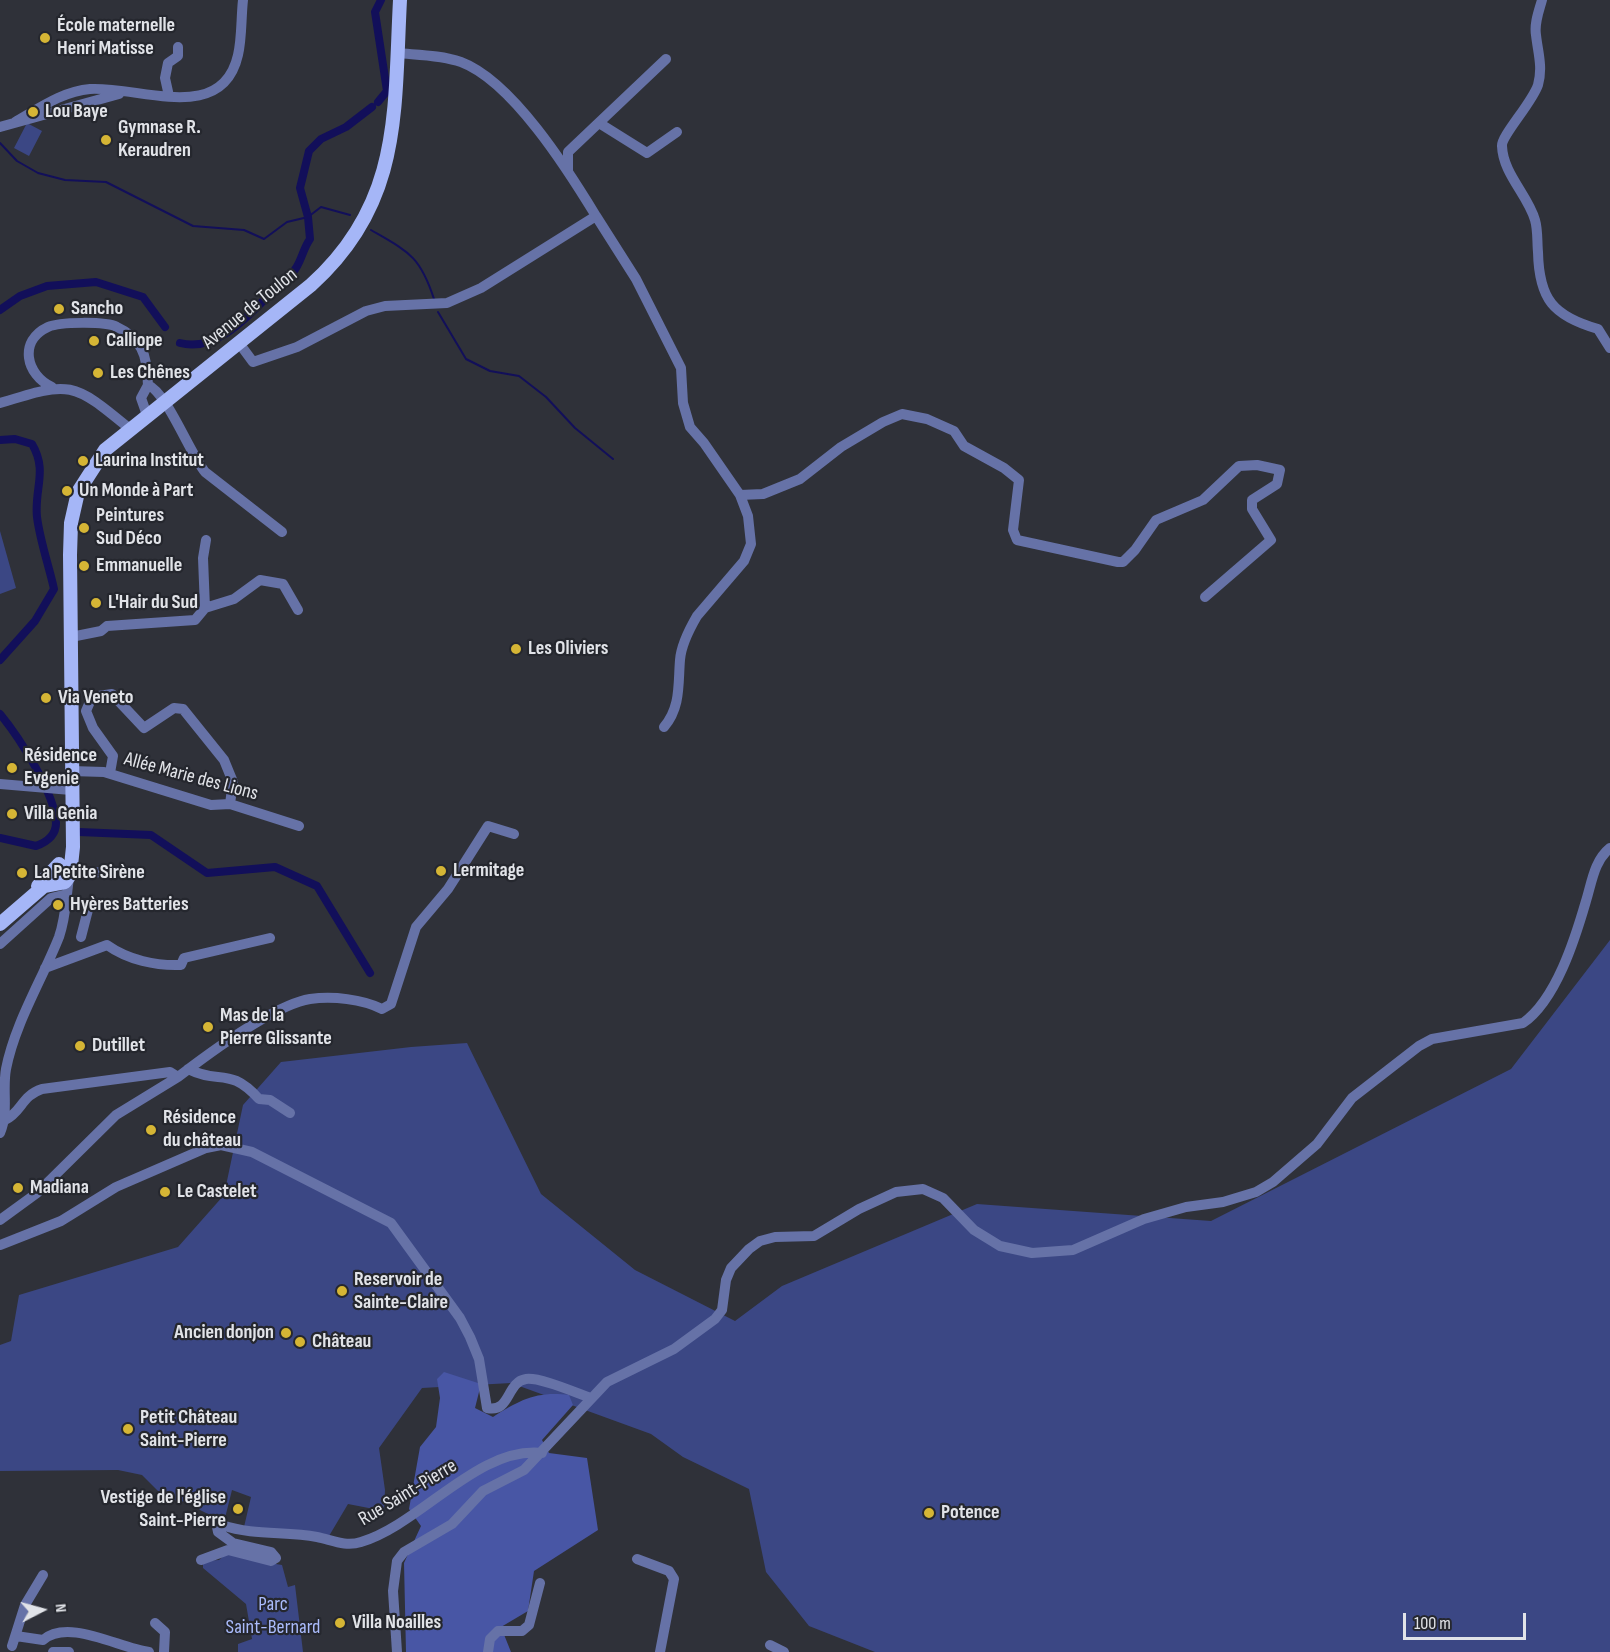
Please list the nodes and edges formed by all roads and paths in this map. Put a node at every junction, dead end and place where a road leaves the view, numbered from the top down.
1 (243, 0) edge
2 (400, 0) edge
3 (1542, 0) edge
4 (178, 47) dead end
5 (397, 53) junction
6 (666, 59) dead end
7 (169, 96) junction
8 (599, 123) junction
9 (0, 127) edge
10 (677, 132) dead end
11 (568, 171) junction
12 (597, 216) junction
13 (239, 343) junction
14 (1610, 348) edge
15 (148, 385) junction
16 (52, 387) junction
17 (164, 402) junction
18 (0, 403) edge
19 (147, 415) junction
20 (130, 429) junction
21 (740, 495) junction
22 (282, 532) dead end
23 (206, 540) dead end
24 (1205, 597) dead end
25 (204, 608) junction
26 (298, 610) dead end
27 (71, 637) junction
28 (664, 727) dead end
29 (71, 771) junction
30 (110, 773) junction
31 (0, 784) edge
32 (71, 790) junction
33 (230, 804) junction
34 (299, 826) dead end
35 (514, 834) dead end
36 (1610, 848) edge
37 (108, 872) dead end
38 (64, 881) junction
39 (0, 924) edge
40 (81, 937) dead end
41 (270, 938) dead end
42 (0, 944) edge
43 (45, 968) junction
44 (188, 1069) junction
45 (3, 1072) edge
46 (178, 1077) junction
47 (290, 1113) dead end
48 (5, 1120) junction
49 (0, 1133) edge
50 (0, 1220) edge
51 (0, 1245) edge
52 (591, 1398) junction
53 (542, 1453) junction
54 (637, 1559) dead end
55 (201, 1560) dead end
56 (42, 1575) dead end
57 (540, 1583) dead end
58 (155, 1623) dead end
59 (770, 1645) dead end
60 (53, 1652) edge
61 (69, 1652) edge
62 (149, 1652) edge
63 (164, 1652) edge
64 (397, 1652) edge
65 (488, 1652) edge
66 (660, 1652) edge
67 (784, 1652) edge

1 - 7 street
2 - 5 main road, Avenue de Toulon
3 - 14 street
4 - 7 street
5 - 11 street
5 - 13 main road, Avenue de Toulon
6 - 8 street
7 - 9 street
8 - 10 street
8 - 11 street
11 - 12 street
12 - 13 street
12 - 21 street
13 - 17 main road, Avenue de Toulon
15 - 16 street
15 - 17 street
15 - 19 street
16 - 18 street
16 - 20 street
17 - 19 main road, Avenue de Toulon
17 - 22 street
19 - 20 main road, Avenue de Toulon
20 - 27 main road, Avenue de Toulon
21 - 24 street
21 - 28 street
23 - 25 street
25 - 26 street
25 - 27 street
27 - 29 main road, Avenue de Toulon
29 - 30 street, Allée Marie des Lions
29 - 32 main road, Avenue de Toulon
30 - 33 street, Allée Marie des Lions
30 - 33 street
31 - 32 street
32 - 38 main road, Avenue de Toulon
33 - 34 street, Allée Marie des Lions
35 - 44 street
36 - 52 street
37 - 38 street
38 - 39 main road
38 - 40 street
38 - 42 street
38 - 43 street
41 - 43 street
43 - 45 street
44 - 46 street
44 - 47 street
45 - 48 street
46 - 48 street
46 - 50 street
48 - 49 street
51 - 52 street
52 - 53 street
53 - 55 street, Rue Saint-Pierre
53 - 64 street
54 - 66 street
56 - 62 street
57 - 65 street
58 - 63 street
59 - 67 street
60 - 61 street

